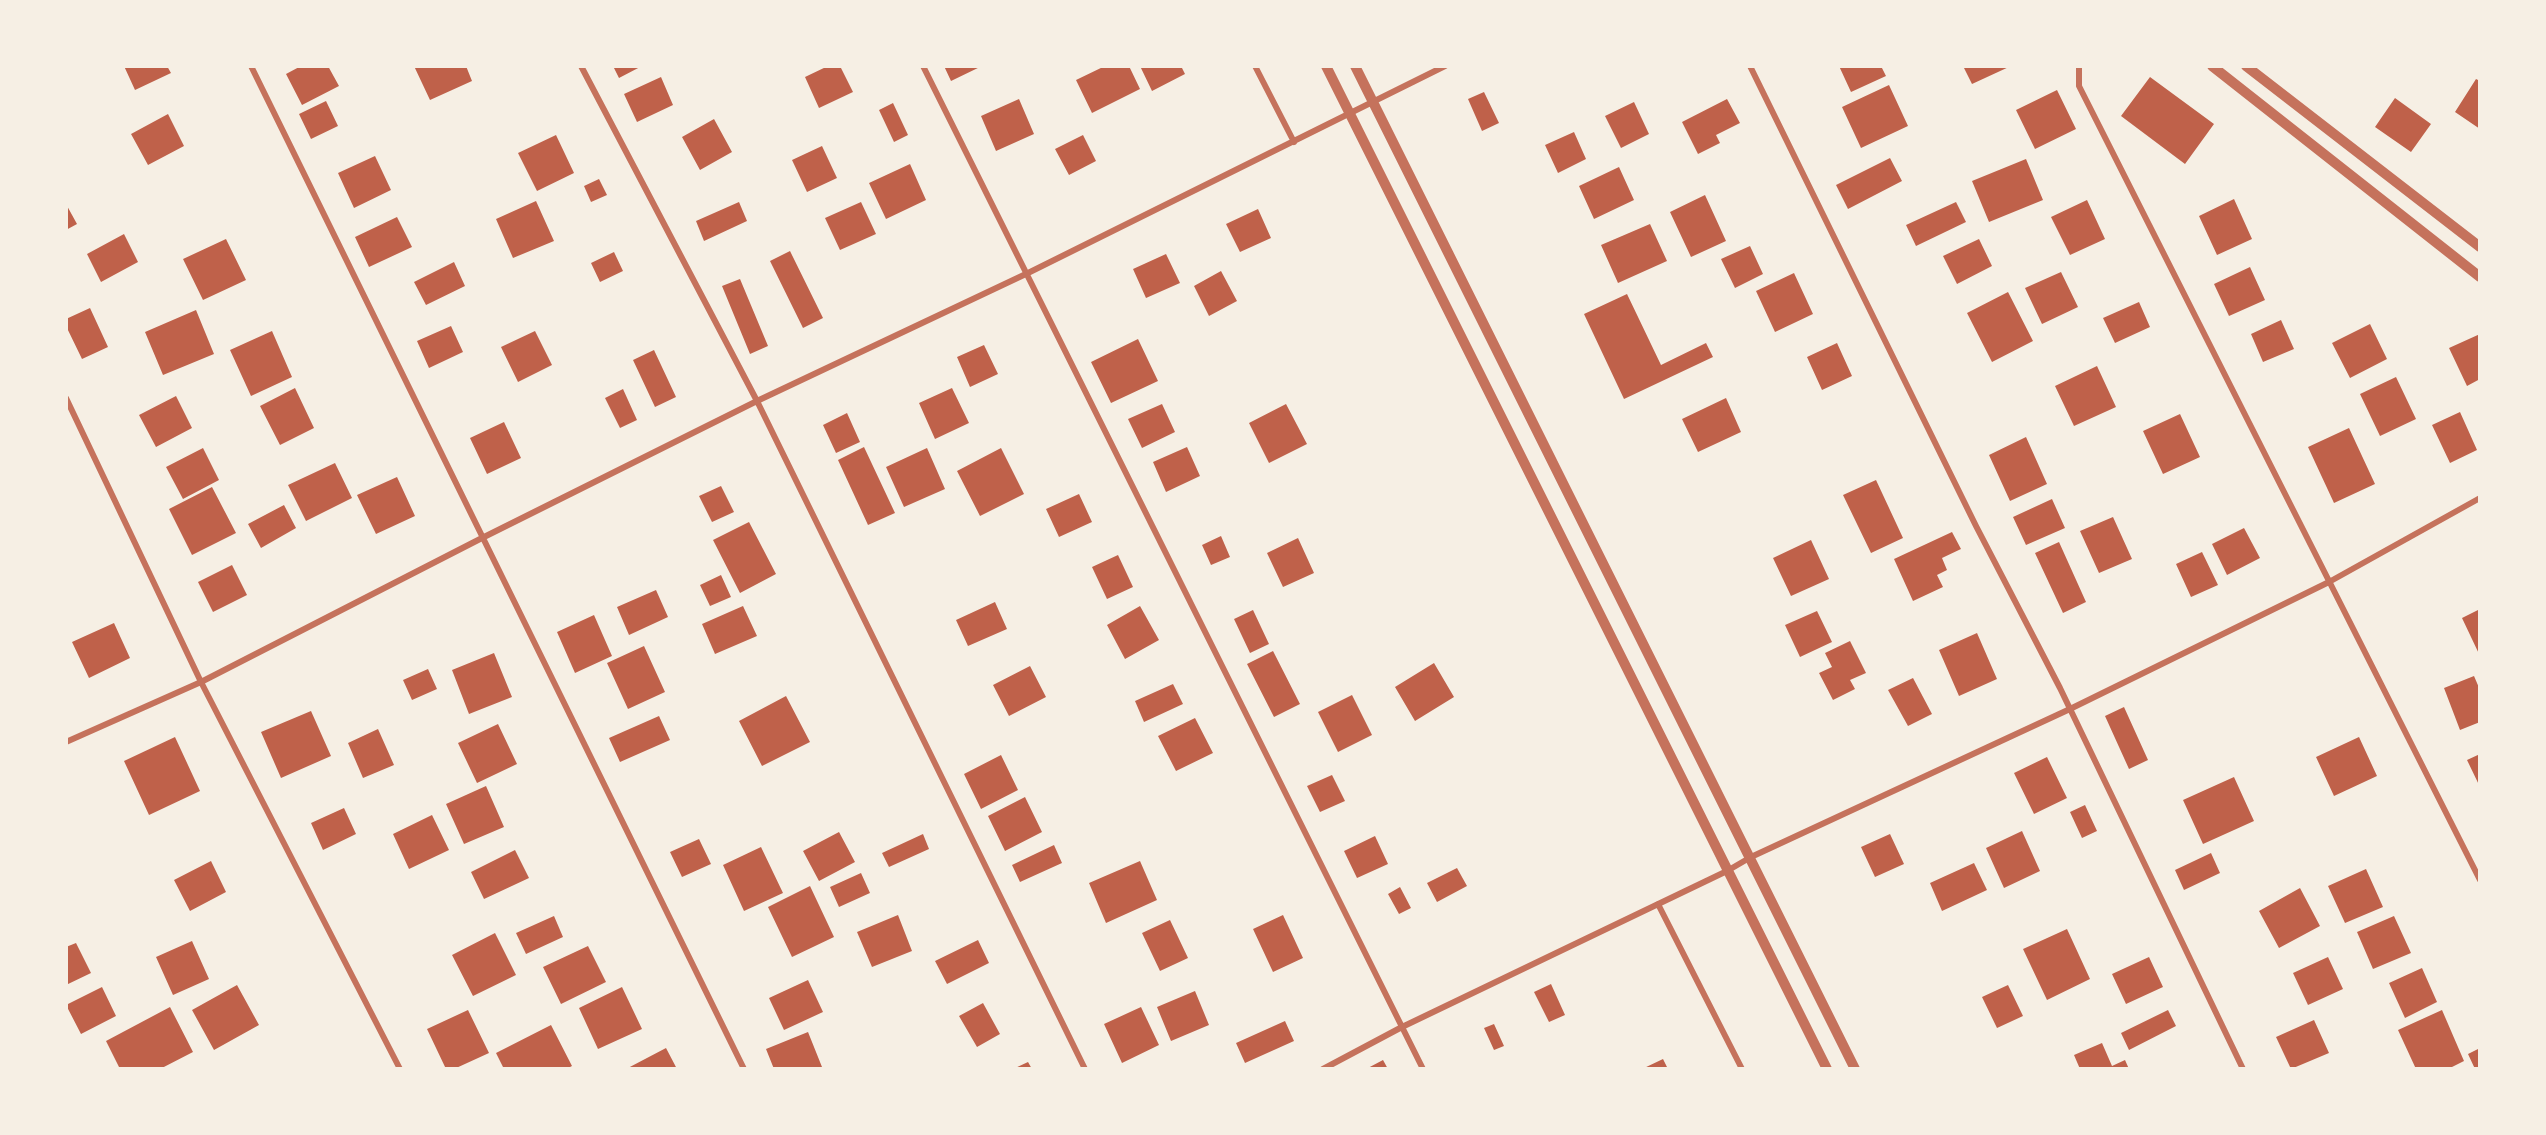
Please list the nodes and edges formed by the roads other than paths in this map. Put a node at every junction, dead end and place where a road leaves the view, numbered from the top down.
1 (251, 66) edge
2 (581, 66) edge
3 (923, 66) edge
4 (1255, 66) edge
5 (1326, 66) edge
6 (1355, 66) edge
7 (1445, 66) edge
8 (1750, 66) edge
9 (2079, 66) edge
10 (2212, 66) edge
11 (2246, 66) edge
12 (1374, 103) junction
13 (1350, 114) junction
14 (1294, 142) junction
15 (2480, 247) edge
16 (1028, 273) junction
17 (2480, 277) edge
18 (66, 399) edge
19 (757, 400) junction
20 (2480, 498) edge
21 (482, 537) junction
22 (2329, 582) junction
23 (201, 682) junction
24 (2070, 709) junction
25 (66, 742) edge
26 (1750, 857) junction
27 (1727, 871) junction
28 (2480, 880) edge
29 (1658, 904) junction
30 (1402, 1027) junction
31 (400, 1069) edge
32 (744, 1069) edge
33 (1084, 1069) edge
34 (1323, 1069) edge
35 (1423, 1069) edge
36 (1742, 1069) edge
37 (1827, 1069) edge
38 (1856, 1069) edge
39 (2242, 1069) edge

1 - 21 street
2 - 19 street
3 - 16 street
4 - 14 street
5 - 13 street
6 - 12 street
7 - 12 street
8 - 24 street
9 - 22 street
10 - 17 street
11 - 15 street
12 - 13 street
12 - 26 street
13 - 14 street
13 - 27 street
14 - 16 street
16 - 19 street
16 - 30 street
18 - 23 street
19 - 21 street
19 - 33 street
20 - 22 street
21 - 23 street
21 - 32 street
22 - 24 street
22 - 28 street
23 - 25 street
23 - 31 street
24 - 26 street
24 - 39 street
26 - 27 street
26 - 38 street
27 - 29 street
27 - 37 street
29 - 30 street
29 - 36 street
30 - 34 street
30 - 35 street

